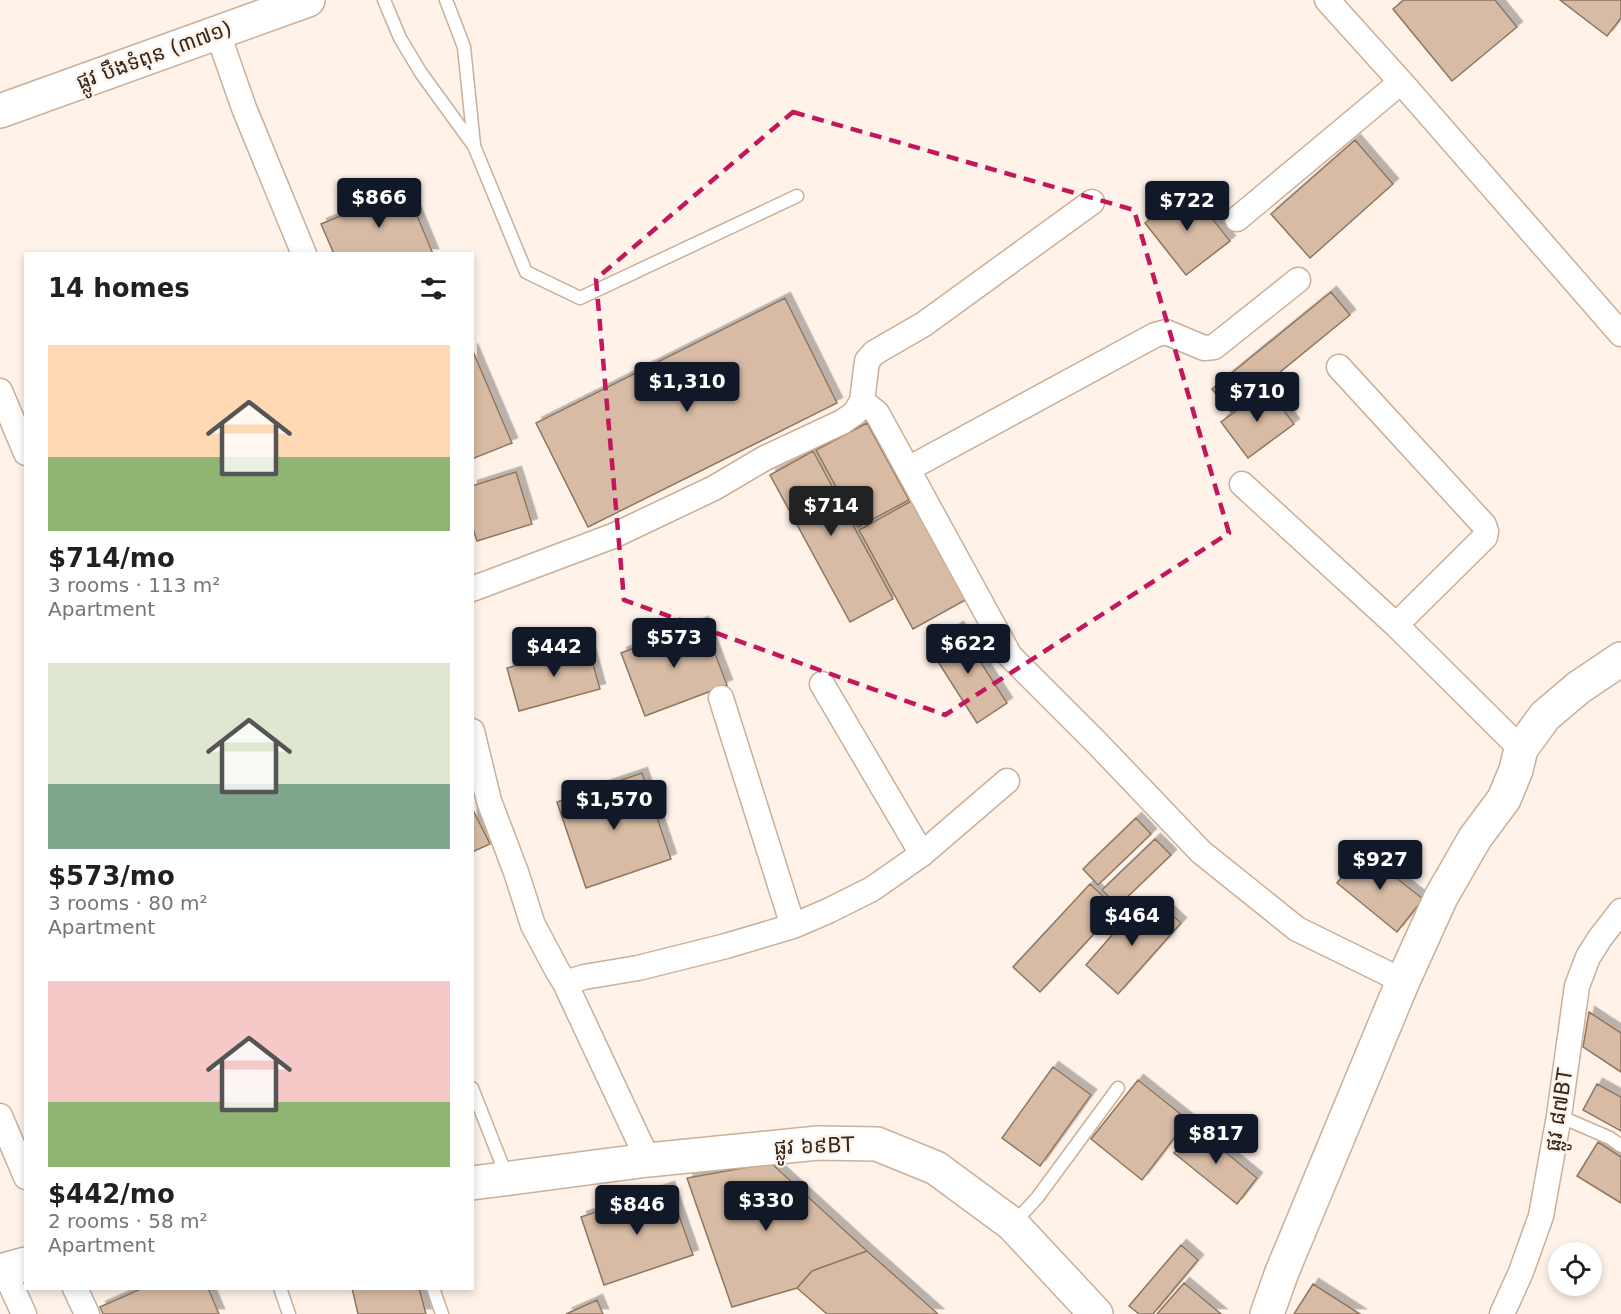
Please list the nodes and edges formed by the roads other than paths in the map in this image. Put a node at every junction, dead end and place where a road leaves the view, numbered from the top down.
1 (308, 0) edge
2 (384, 0) edge
3 (446, 0) edge
4 (1327, 0) edge
5 (217, 32) junction
6 (1401, 82) junction
7 (0, 111) edge
8 (474, 146) junction
9 (797, 196) dead end
10 (1092, 202) dead end
11 (1237, 219) dead end
12 (303, 252) edge
13 (1298, 280) dead end
14 (1621, 334) edge
15 (1339, 367) dead end
16 (0, 391) edge
17 (862, 401) junction
18 (24, 448) edge
19 (908, 469) junction
20 (1242, 484) dead end
21 (474, 588) edge
22 (1396, 625) junction
23 (1621, 659) edge
24 (822, 684) dead end
25 (721, 698) dead end
26 (474, 738) edge
27 (1521, 749) junction
28 (1007, 781) dead end
29 (922, 854) junction
30 (1621, 911) edge
31 (794, 926) junction
32 (1403, 981) junction
33 (565, 983) junction
34 (1118, 1088) dead end
35 (474, 1093) edge
36 (0, 1116) edge
37 (1558, 1116) junction
38 (1621, 1146) edge
39 (648, 1160) junction
40 (24, 1172) edge
41 (507, 1178) junction
42 (474, 1183) edge
43 (1012, 1224) junction
44 (10, 1268) edge
45 (76, 1290) edge
46 (281, 1290) edge
47 (434, 1290) edge
48 (24, 1314) edge
49 (87, 1314) edge
50 (289, 1314) edge
51 (442, 1314) edge
52 (1096, 1314) edge
53 (1267, 1314) edge
54 (1502, 1314) edge

1 - 5 street, ផ្លូវ បឹងទំពុន (៣៧១)
2 - 8 lane
3 - 8 lane
4 - 6 street
5 - 7 street, ផ្លូវ បឹងទំពុន (៣៧១)
5 - 12 street
6 - 11 street
6 - 14 street
8 - 9 lane
10 - 17 street
13 - 19 street
15 - 22 street
16 - 18 street
17 - 19 street
17 - 21 street
19 - 32 street
20 - 22 street
22 - 27 street
23 - 27 street
24 - 29 street
25 - 31 street
26 - 33 street
27 - 32 street
28 - 29 street
29 - 31 street
30 - 37 street, ផ្លូវ ៨៧BT
31 - 33 street
32 - 53 street
33 - 39 street
34 - 43 lane
35 - 41 lane
36 - 40 street
37 - 38 lane
37 - 54 street, ផ្លូវ ៨៧BT
39 - 41 street, ផ្លូវ ៦៩BT
39 - 43 street, ផ្លូវ ៦៩BT
41 - 42 street, ផ្លូវ ៦៩BT
43 - 52 street, ផ្លូវ ៦៩BT
44 - 48 street
45 - 49 street
46 - 50 lane
47 - 51 lane

